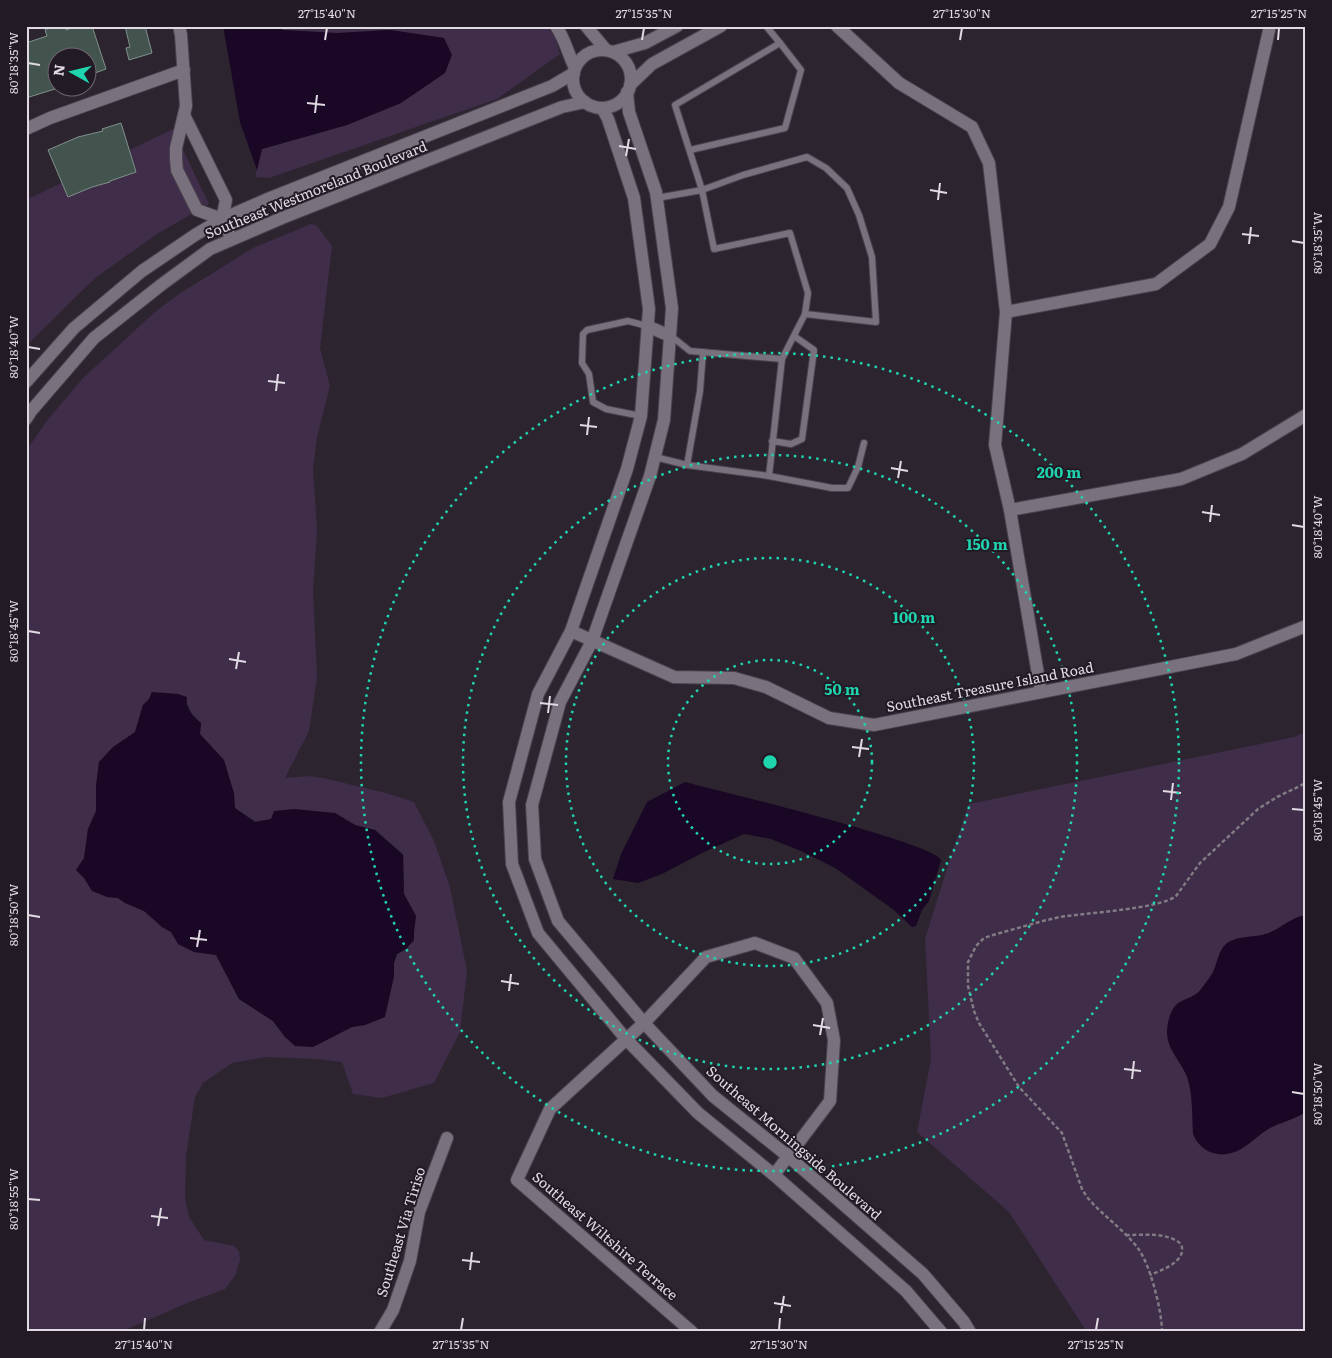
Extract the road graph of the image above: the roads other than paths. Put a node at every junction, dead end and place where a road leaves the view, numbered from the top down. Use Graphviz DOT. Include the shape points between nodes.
graph roads {
  1 [pos="179,26"];
  2 [pos="556,26"];
  3 [pos="586,26"];
  4 [pos="677,26"];
  5 [pos="721,26"];
  6 [pos="766,26"];
  7 [pos="838,26"];
  8 [pos="1270,26"];
  9 [pos="780,43"];
  10 [pos="609,51"];
  11 [pos="184,70"];
  12 [pos="574,70"];
  13 [pos="629,89"];
  14 [pos="585,102"];
  15 [pos="602,108"];
  16 [pos="185,117"];
  17 [pos="26,129"];
  18 [pos="690,150"];
  19 [pos="702,190"];
  20 [pos="657,198"];
  21 [pos="634,203"];
  22 [pos="222,219"];
  23 [pos="232,239"];
  24 [pos="1006,312"];
  25 [pos="805,314"];
  26 [pos="647,326"];
  27 [pos="670,336"];
  28 [pos="794,336"];
  29 [pos="703,352"];
  30 [pos="782,359"];
  31 [pos="26,382"];
  32 [pos="1306,415"];
  33 [pos="641,416"];
  34 [pos="26,419"];
  35 [pos="772,441"];
  36 [pos="864,444"];
  37 [pos="632,450"];
  38 [pos="654,457"];
  39 [pos="687,465"];
  40 [pos="768,476"];
  41 [pos="1010,510"];
  42 [pos="1306,626"];
  43 [pos="571,632"];
  44 [pos="592,641"];
  45 [pos="1041,692"];
  46 [pos="509,802"];
  47 [pos="532,805"];
  48 [pos="644,1024"];
  49 [pos="626,1039"];
  50 [pos="447,1138"];
  51 [pos="789,1157"];
  52 [pos="774,1175"];
  53 [pos="923,1274"];
  54 [pos="906,1291"];
  55 [pos="380,1332"];
  56 [pos="692,1332"];
  57 [pos="941,1332"];
  58 [pos="970,1332"];
  1 -- 11 [label="street"];
  2 -- 12 [label="street"];
  3 -- 10 [label="street"];
  4 -- 10 [label="street" via="645,43"];
  5 -- 13 [label="street" via="652,64"];
  6 -- 9 [label="lane"];
  7 -- 24 [label="street" via="899,83 972,127 989,163"];
  8 -- 24 [label="street" via="1229,207 1210,244 1156,284"];
  9 -- 18 [label="lane" via="675,105"];
  9 -- 18 [label="lane" via="801,70 784,128"];
  10 -- 12 [label="street" via="592,51"];
  10 -- 13 [label="street" via="619,55 628,65"];
  11 -- 16 [label="street"];
  11 -- 17 [label="street"];
  12 -- 14 [label="street" via="576,93"];
  12 -- 22 [label="street, Southeast Westmoreland Boulevard" via="552,86"];
  13 -- 15 [label="street" via="618,103"];
  13 -- 20 [label="street, Southeast Morningside Boulevard" via="630,112"];
  14 -- 15 [label="street"];
  14 -- 23 [label="street, Southeast Westmoreland Boulevard" via="562,107"];
  15 -- 21 [label="street"];
  16 -- 22 [label="street" via="226,200"];
  16 -- 22 [label="street" via="176,148 177,170 197,210"];
  18 -- 19 [label="lane"];
  19 -- 20 [label="lane"];
  19 -- 25 [label="lane" via="714,248 790,233 808,293"];
  19 -- 25 [label="lane" via="807,157 826,168 847,188 860,214 872,256 876,322"];
  20 -- 21 [label="street"];
  20 -- 27 [label="street, Southeast Morningside Boulevard" via="672,308"];
  21 -- 26 [label="street" via="649,309"];
  22 -- 23 [label="street"];
  22 -- 31 [label="street, Southeast Westmoreland Boulevard" via="142,271 74,328"];
  23 -- 34 [label="street, Southeast Westmoreland Boulevard" via="210,249 94,338"];
  24 -- 41 [label="street" via="995,445"];
  25 -- 28 [label="lane"];
  26 -- 27 [label="street"];
  26 -- 33 [label="street"];
  26 -- 33 [label="lane" via="628,321 587,330 583,334 582,363 589,374 594,402 606,409"];
  27 -- 29 [label="lane" via="690,351"];
  27 -- 38 [label="street, Southeast Morningside Boulevard" via="664,420"];
  28 -- 30 [label="lane"];
  28 -- 35 [label="lane" via="814,350 802,439 791,444"];
  29 -- 30 [label="lane"];
  29 -- 39 [label="lane"];
  30 -- 35 [label="lane"];
  32 -- 41 [label="street" via="1242,454 1181,479"];
  33 -- 37 [label="street"];
  35 -- 40 [label="lane"];
  36 -- 40 [label="lane" via="858,468 848,488"];
  37 -- 38 [label="street"];
  37 -- 43 [label="street"];
  38 -- 39 [label="lane"];
  38 -- 44 [label="street, Southeast Morningside Boulevard"];
  39 -- 40 [label="lane"];
  41 -- 45 [label="street"];
  42 -- 45 [label="street, Southeast Treasure Island Road" via="1236,654"];
  43 -- 44 [label="street, Southeast Treasure Island Road"];
  43 -- 46 [label="street" via="538,694"];
  44 -- 45 [label="street, Southeast Treasure Island Road" via="674,677 734,678 766,687 829,718 874,725"];
  44 -- 47 [label="street, Southeast Morningside Boulevard" via="560,702"];
  46 -- 47 [label="street"];
  46 -- 49 [label="street" via="512,864 538,933"];
  47 -- 48 [label="street, Southeast Morningside Boulevard" via="535,859 558,921"];
  48 -- 49 [label="street, Southeast Wiltshire Terrace"];
  48 -- 51 [label="street, Southeast Morningside Boulevard" via="714,1096"];
  48 -- 51 [label="street, Southeast Wiltshire Terrace" via="706,957 755,943 794,958 827,1003 834,1040 830,1101"];
  49 -- 52 [label="street" via="698,1113"];
  49 -- 56 [label="street, Southeast Wiltshire Terrace" via="550,1108 517,1180"];
  50 -- 55 [label="street, Southeast Via Tiriso" via="419,1212 410,1261 393,1310"];
  51 -- 52 [label="street, Southeast Wiltshire Terrace"];
  51 -- 53 [label="street, Southeast Morningside Boulevard"];
  52 -- 54 [label="street"];
  53 -- 54 [label="street"];
  53 -- 58 [label="street, Southeast Morningside Boulevard"];
  54 -- 57 [label="street"];
}
